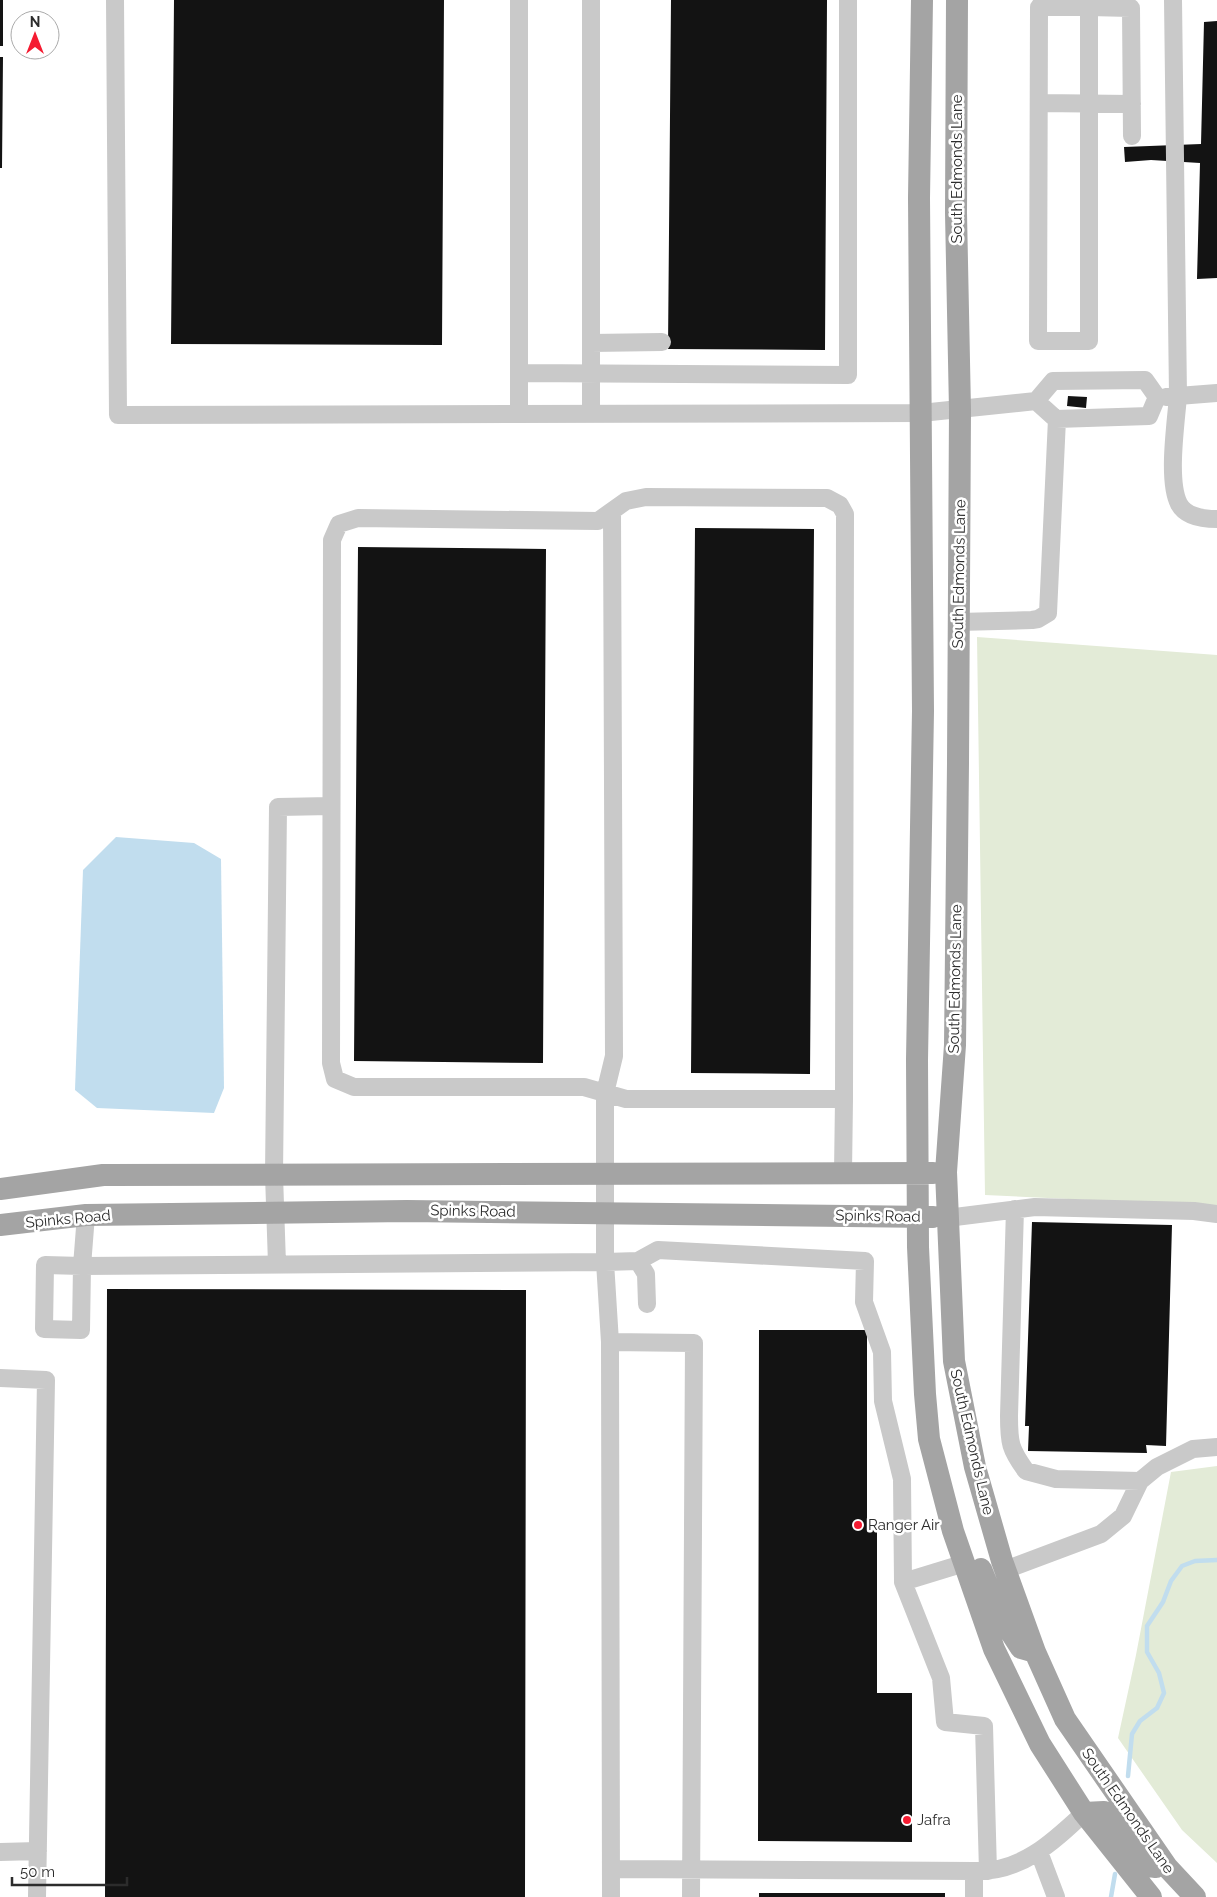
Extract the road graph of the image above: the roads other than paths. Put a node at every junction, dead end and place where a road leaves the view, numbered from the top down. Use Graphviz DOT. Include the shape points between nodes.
graph roads {
  1 [pos="115,0"];
  2 [pos="519,0"];
  3 [pos="591,0"];
  4 [pos="848,0"];
  5 [pos="922,0"];
  6 [pos="957,0"];
  7 [pos="1173,0"];
  8 [pos="1089,3"];
  9 [pos="1039,104"];
  10 [pos="1089,104"];
  11 [pos="1132,104"];
  12 [pos="1132,136"];
  13 [pos="662,342"];
  14 [pos="590,343"];
  15 [pos="520,373"];
  16 [pos="590,373"];
  17 [pos="1217,393"];
  18 [pos="1178,396"];
  19 [pos="1158,397"];
  20 [pos="1036,401"];
  21 [pos="960,410"];
  22 [pos="519,413"];
  23 [pos="591,413"];
  24 [pos="921,413"];
  25 [pos="1057,419"];
  26 [pos="612,511"];
  27 [pos="1217,519"];
  28 [pos="922,588"];
  29 [pos="959,597"];
  30 [pos="958,622"];
  31 [pos="331,806"];
  32 [pos="605,1093"];
  33 [pos="844,1100"];
  34 [pos="946,1172"];
  35 [pos="844,1173"];
  36 [pos="918,1173"];
  37 [pos="605,1174"];
  38 [pos="274,1175"];
  39 [pos="0,1189"];
  40 [pos="1015,1209"];
  41 [pos="274,1212"];
  42 [pos="606,1213"];
  43 [pos="1217,1214"];
  44 [pos="86,1215"];
  45 [pos="918,1216"];
  46 [pos="947,1218"];
  47 [pos="0,1225"];
  48 [pos="638,1261"];
  49 [pos="605,1262"];
  50 [pos="277,1264"];
  51 [pos="647,1304"];
  52 [pos="610,1342"];
  53 [pos="0,1378"];
  54 [pos="1217,1446"];
  55 [pos="1140,1481"];
  56 [pos="965,1563"];
  57 [pos="1005,1570"];
  58 [pos="903,1582"];
  59 [pos="1035,1652"];
  60 [pos="1084,1813"];
  61 [pos="38,1851"];
  62 [pos="0,1852"];
  63 [pos="1040,1852"];
  64 [pos="691,1868"];
  65 [pos="1166,1868"];
  66 [pos="611,1869"];
  67 [pos="981,1871"];
  68 [pos="37,1897"];
  69 [pos="612,1897"];
  70 [pos="691,1897"];
  71 [pos="974,1897"];
  72 [pos="1056,1897"];
  73 [pos="1151,1897"];
  74 [pos="1195,1897"];
  1 -- 22 [label="lane" via="118,415"];
  2 -- 15 [label="lane"];
  3 -- 14 [label="lane"];
  4 -- 16 [label="lane" via="848,375"];
  5 -- 24 [label="main road, South Edmonds Lane" via="919,198"];
  6 -- 21 [label="main road, South Edmonds Lane" via="956,213"];
  7 -- 18 [label="lane"];
  8 -- 9 [label="lane" via="1039,7"];
  8 -- 10 [label="lane"];
  8 -- 11 [label="lane" via="1131,8"];
  9 -- 10 [label="lane"];
  9 -- 10 [label="lane" via="1038,341 1089,341"];
  10 -- 11 [label="lane"];
  11 -- 12 [label="lane"];
  13 -- 14 [label="lane"];
  14 -- 16 [label="lane"];
  15 -- 16 [label="lane"];
  15 -- 22 [label="lane"];
  16 -- 23 [label="lane"];
  17 -- 18 [label="lane"];
  18 -- 19 [label="lane"];
  18 -- 27 [label="lane" via="1173,484 1179,506 1202,519"];
  19 -- 20 [label="lane" via="1145,380 1053,381"];
  19 -- 25 [label="lane" via="1149,416"];
  20 -- 21 [label="lane"];
  20 -- 25 [label="lane"];
  21 -- 24 [label="lane"];
  21 -- 29 [label="main road, South Edmonds Lane"];
  22 -- 23 [label="lane"];
  23 -- 24 [label="lane"];
  24 -- 28 [label="main road, South Edmonds Lane"];
  25 -- 30 [label="lane" via="1048,613 1032,620"];
  26 -- 31 [label="lane" via="598,521 358,518 339,524 332,540"];
  26 -- 32 [label="lane" via="614,1056"];
  26 -- 33 [label="lane" via="626,501 646,497 827,498 840,505 845,514"];
  28 -- 29 [label="main road"];
  28 -- 36 [label="main road, South Edmonds Lane"];
  29 -- 30 [label="main road, South Edmonds Lane"];
  30 -- 34 [label="main road, South Edmonds Lane" via="955,1045"];
  31 -- 32 [label="lane" via="331,1063 335,1079 354,1087 584,1087"];
  31 -- 38 [label="lane" via="278,807"];
  32 -- 33 [label="lane" via="626,1099"];
  32 -- 37 [label="lane"];
  33 -- 35 [label="lane"];
  34 -- 36 [label="main road"];
  34 -- 46 [label="main road, South Edmonds Lane"];
  35 -- 36 [label="main road"];
  35 -- 37 [label="main road"];
  36 -- 45 [label="main road, South Edmonds Lane"];
  37 -- 38 [label="main road"];
  37 -- 42 [label="lane"];
  38 -- 39 [label="main road" via="103,1175"];
  38 -- 41 [label="lane"];
  40 -- 43 [label="lane"];
  40 -- 46 [label="lane"];
  40 -- 55 [label="lane" via="1008,1416 1009,1442 1014,1454 1026,1471 1056,1478"];
  41 -- 42 [label="main road, Spinks Road"];
  41 -- 44 [label="main road, Spinks Road"];
  41 -- 50 [label="lane"];
  42 -- 45 [label="main road, Spinks Road"];
  42 -- 49 [label="lane"];
  44 -- 47 [label="main road, Spinks Road"];
  44 -- 50 [label="lane" via="82,1266"];
  45 -- 46 [label="main road, Spinks Road"];
  45 -- 56 [label="main road, South Edmonds Lane" via="924,1394 929,1439 953,1531"];
  46 -- 57 [label="main road, South Edmonds Lane" via="954,1361 975,1466"];
  48 -- 49 [label="lane"];
  48 -- 51 [label="lane" via="646,1274"];
  48 -- 58 [label="lane" via="658,1250 864,1261 864,1302 882,1352 884,1401 902,1479"];
  49 -- 50 [label="lane"];
  49 -- 52 [label="lane"];
  52 -- 64 [label="lane" via="694,1343"];
  52 -- 66 [label="lane"];
  53 -- 61 [label="lane" via="46,1380"];
  54 -- 55 [label="lane" via="1193,1449 1158,1467"];
  55 -- 57 [label="lane" via="1123,1516 1101,1534"];
  56 -- 58 [label="lane"];
  56 -- 59 [label="main road" via="982,1569 1010,1634 1021,1648"];
  56 -- 60 [label="main road, South Edmonds Lane" via="994,1649 1040,1744"];
  57 -- 59 [label="main road, South Edmonds Lane"];
  58 -- 67 [label="lane" via="941,1678 945,1722 984,1726"];
  59 -- 65 [label="main road, South Edmonds Lane" via="1065,1718"];
  60 -- 63 [label="lane"];
  60 -- 65 [label="main road" via="1104,1812 1149,1866"];
  60 -- 73 [label="main road, South Edmonds Lane"];
  61 -- 62 [label="lane"];
  61 -- 68 [label="lane"];
  63 -- 67 [label="lane" via="999,1870"];
  63 -- 72 [label="lane"];
  64 -- 66 [label="lane"];
  64 -- 67 [label="lane"];
  64 -- 70 [label="lane"];
  65 -- 74 [label="main road, South Edmonds Lane"];
  66 -- 69 [label="lane"];
  67 -- 71 [label="lane"];
}
